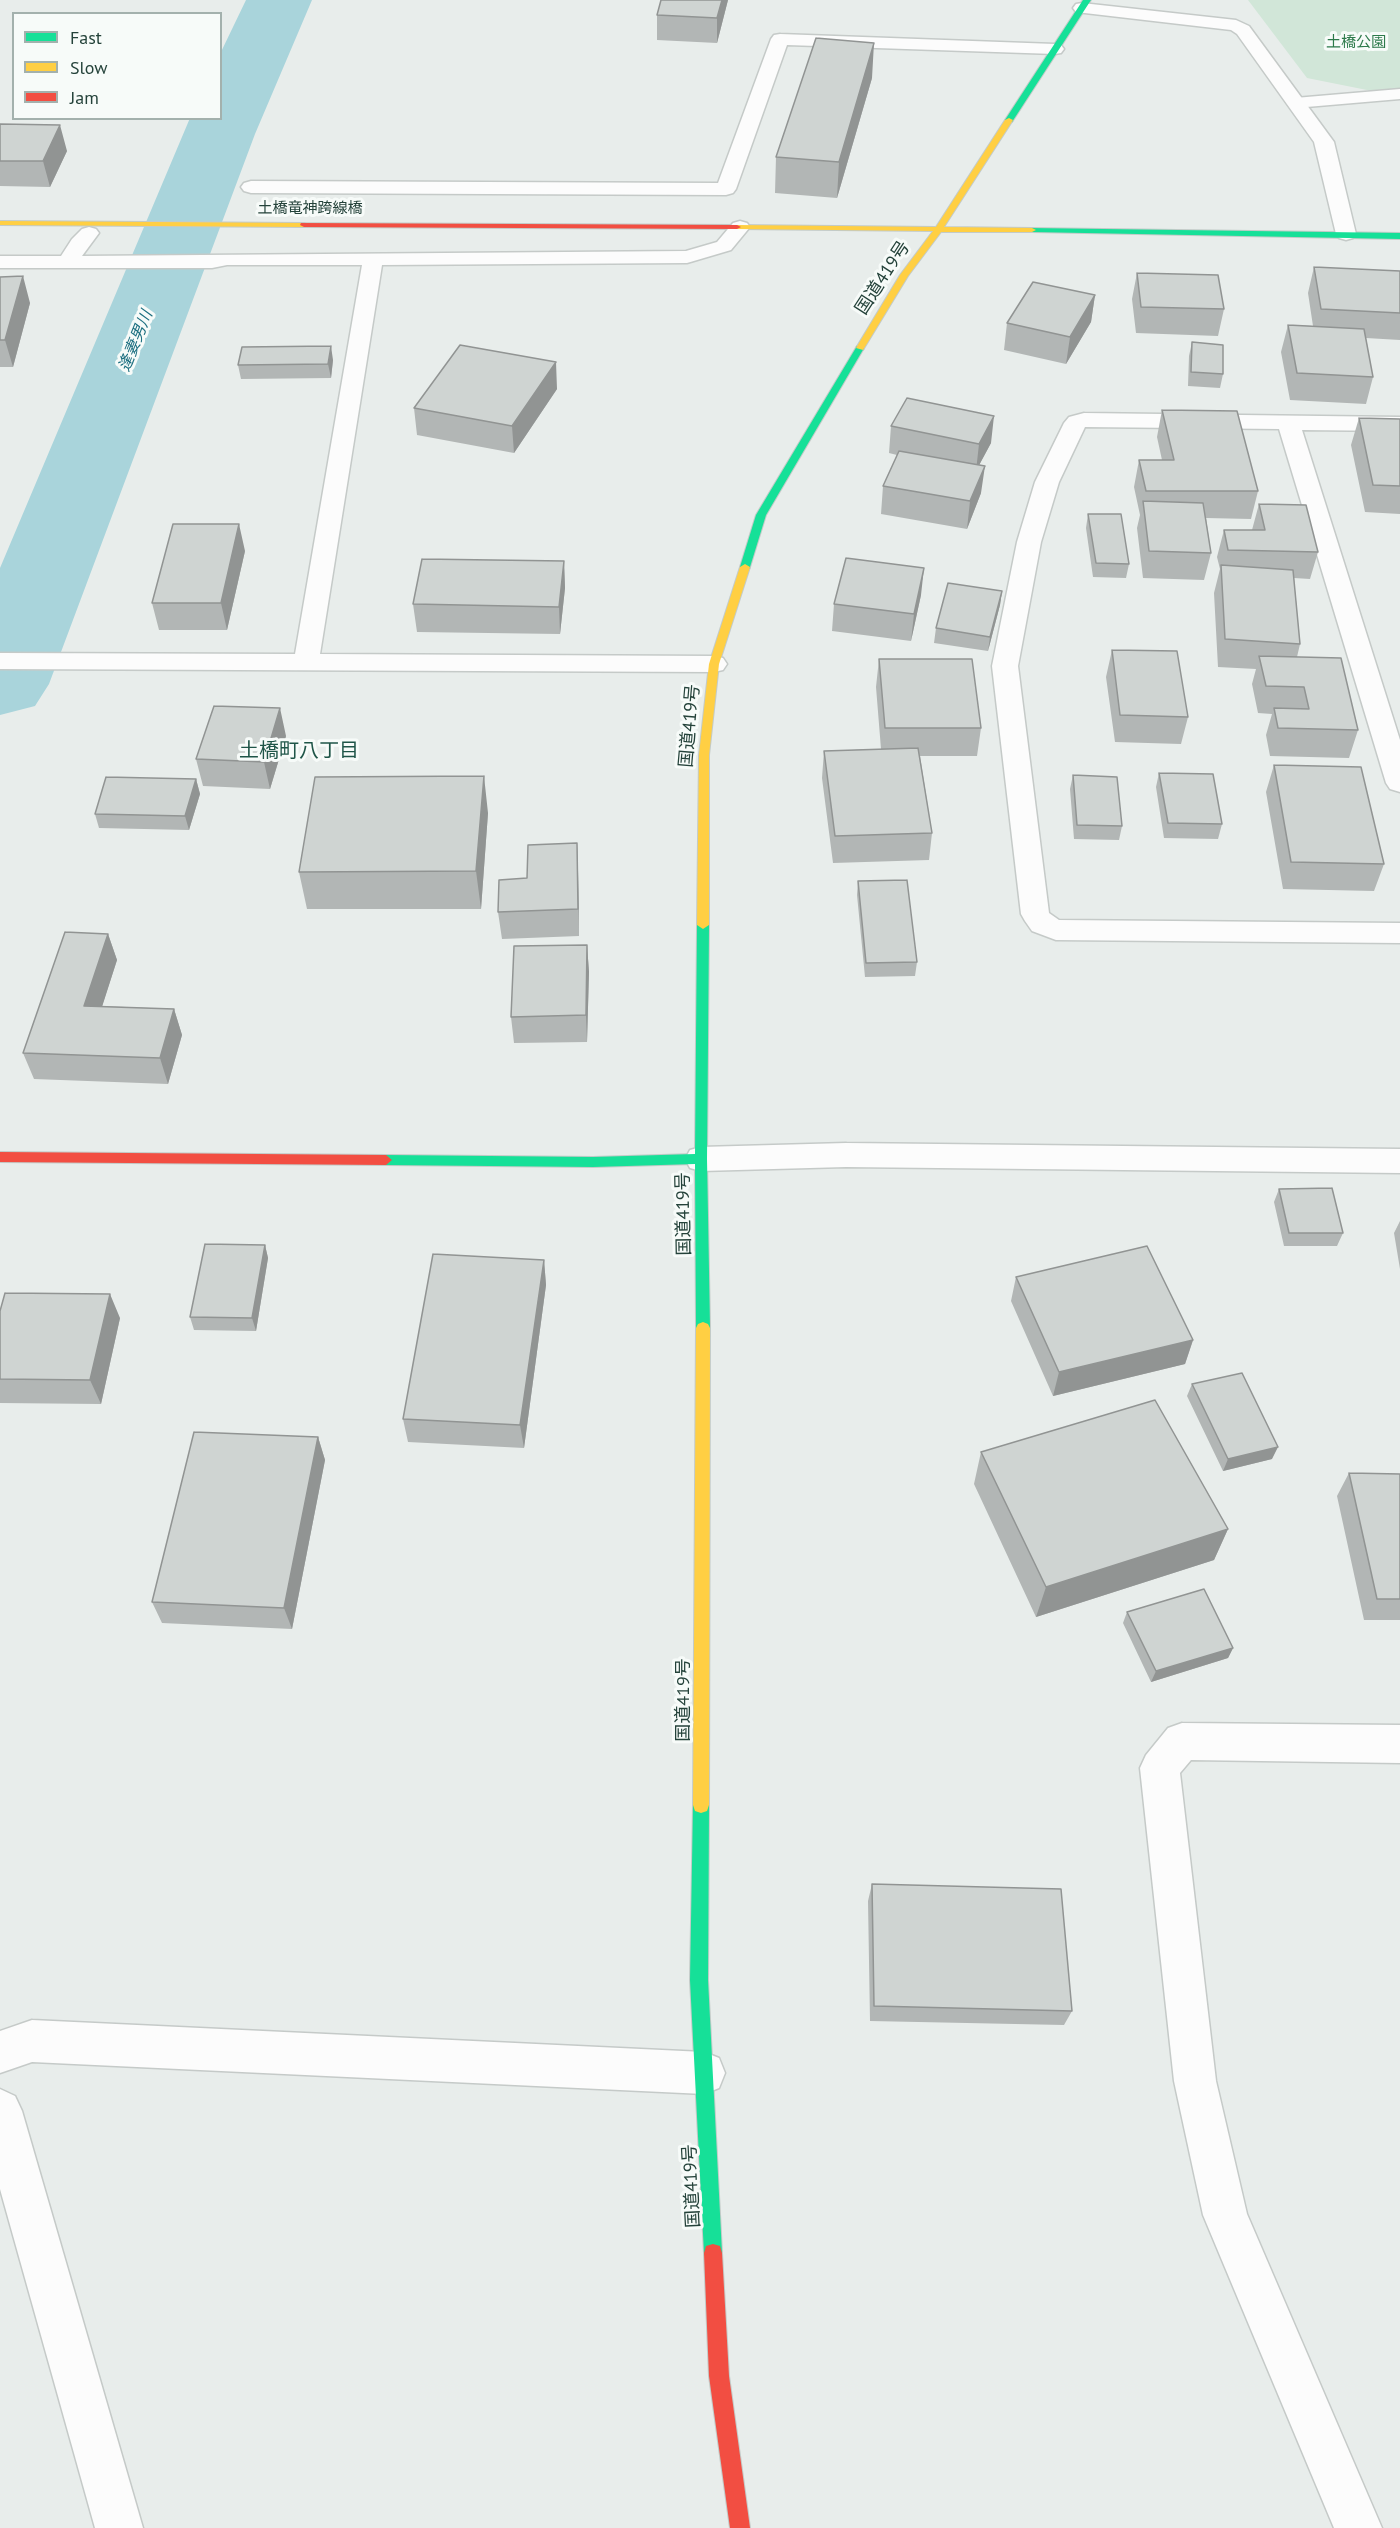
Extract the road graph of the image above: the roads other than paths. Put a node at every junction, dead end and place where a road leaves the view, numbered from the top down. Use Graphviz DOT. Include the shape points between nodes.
graph roads {
  1 [pos="1085,4"];
  2 [pos="1055,49"];
  3 [pos="1400,94"];
  4 [pos="1295,103"];
  5 [pos="251,187"];
  6 [pos="0,223"];
  7 [pos="740,227"];
  8 [pos="938,230"];
  9 [pos="89,233"];
  10 [pos="1347,234"];
  11 [pos="1400,236"];
  12 [pos="373,258"];
  13 [pos="0,262"];
  14 [pos="68,262"];
  15 [pos="1288,421"];
  16 [pos="1400,424"];
  17 [pos="0,661"];
  18 [pos="306,662"];
  19 [pos="714,664"];
  20 [pos="1400,783"];
  21 [pos="1400,933"];
  22 [pos="0,1157"];
  23 [pos="701,1160"];
  24 [pos="1400,1161"];
  25 [pos="1400,1744"];
  26 [pos="0,2052"];
  27 [pos="704,2073"];
  28 [pos="0,2111"];
  29 [pos="119,2528"];
  30 [pos="740,2528"];
  31 [pos="1358,2528"];
  1 -- 2 [label="main road, 国道419号"];
  1 -- 4 [label="street" via="1236,25"];
  2 -- 5 [label="street" via="780,39 726,189"];
  2 -- 8 [label="main road, 国道419号"];
  3 -- 4 [label="lane"];
  4 -- 10 [label="street" via="1324,142"];
  6 -- 7 [label="main road, 土橋竜神跨線橋"];
  7 -- 8 [label="main road, 土橋竜神跨線橋"];
  7 -- 12 [label="street" via="724,246 687,257"];
  8 -- 10 [label="main road, 土橋竜神跨線橋"];
  8 -- 19 [label="main road, 国道419号" via="904,274 761,515"];
  9 -- 14 [label="street"];
  10 -- 11 [label="main road, 土橋竜神跨線橋"];
  12 -- 14 [label="street"];
  12 -- 18 [label="street"];
  13 -- 14 [label="street"];
  15 -- 16 [label="street"];
  15 -- 20 [label="street"];
  15 -- 21 [label="street" via="1084,420 1072,428 1047,482 1029,542 1005,666 1035,914 1042,924 1056,930"];
  17 -- 18 [label="street"];
  18 -- 19 [label="street"];
  19 -- 23 [label="main road, 国道419号" via="704,755"];
  22 -- 23 [label="main road"];
  23 -- 24 [label="street" via="846,1155"];
  23 -- 27 [label="main road, 国道419号" via="699,1980"];
  25 -- 31 [label="street" via="1182,1741 1160,1768 1195,2080 1225,2215"];
  26 -- 27 [label="street" via="32,2041"];
  27 -- 30 [label="main road, 国道419号" via="719,2376"];
  28 -- 29 [label="street"];
}
